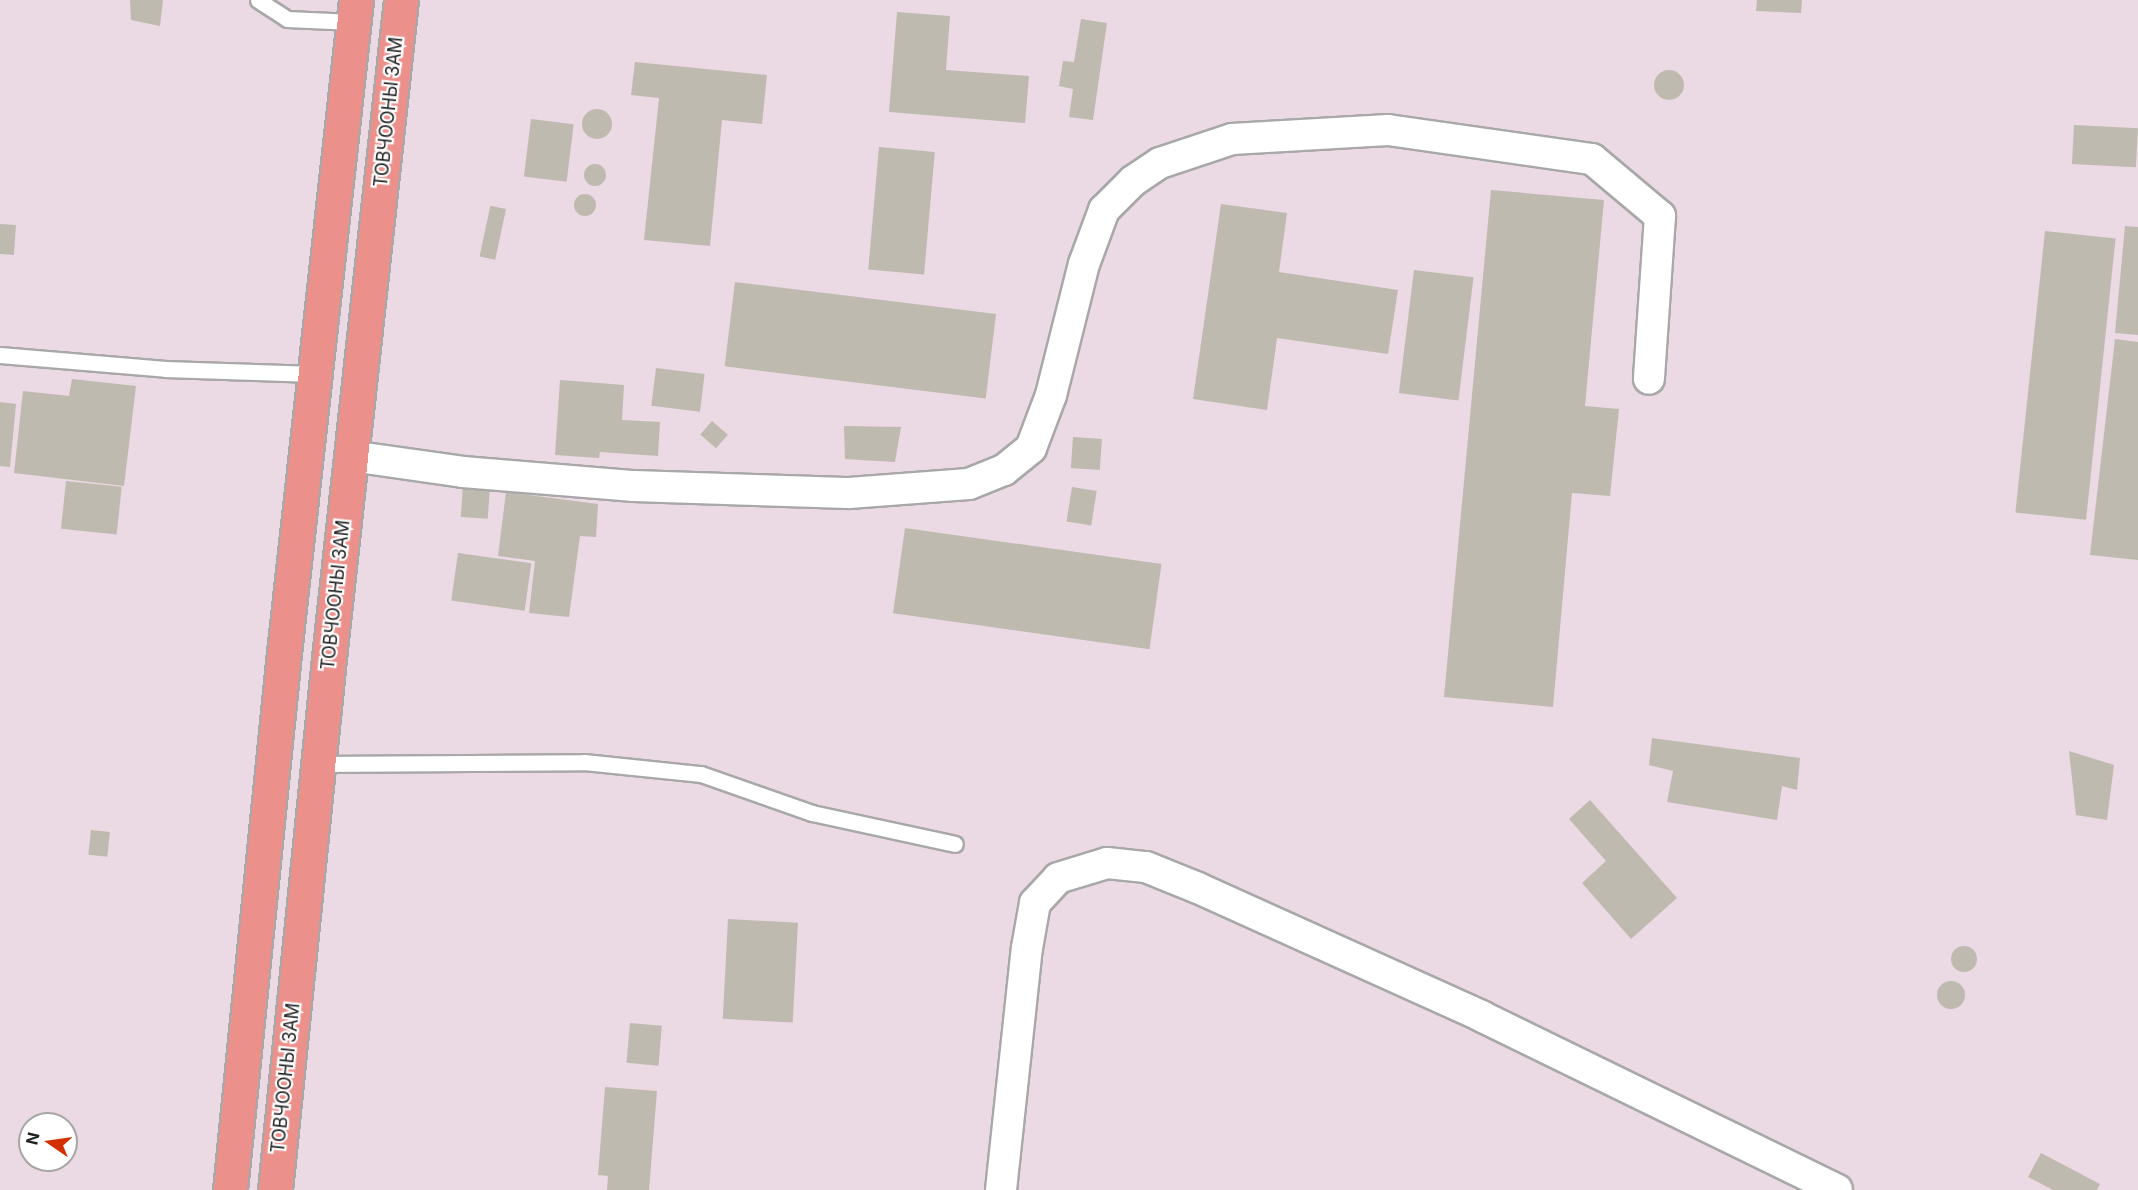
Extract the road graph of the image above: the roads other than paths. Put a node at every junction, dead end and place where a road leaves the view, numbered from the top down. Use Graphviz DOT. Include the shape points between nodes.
graph roads {
  1 [pos="258,0"];
  2 [pos="401,0"];
  3 [pos="355,11"];
  4 [pos="0,356"];
  5 [pos="315,374"];
  6 [pos="1649,379"];
  7 [pos="351,456"];
  8 [pos="318,764"];
  9 [pos="955,844"];
  10 [pos="230,1190"];
  11 [pos="275,1190"];
  12 [pos="1001,1190"];
  13 [pos="1837,1190"];
  1 -- 3 [label="lane" via="287,19"];
  2 -- 7 [label="highway, ТОВЧООНЫ ЗАМ"];
  3 -- 5 [label="highway"];
  4 -- 5 [label="lane" via="165,369"];
  5 -- 10 [label="highway"];
  6 -- 7 [label="street" via="1660,216 1592,159 1388,130 1232,139 1160,163 1133,181 1104,210 1084,264 1051,395 1031,448 1004,470 969,484 849,493 634,486 463,472"];
  7 -- 8 [label="highway, ТОВЧООНЫ ЗАМ"];
  8 -- 9 [label="lane" via="584,762 701,774 812,813"];
  8 -- 11 [label="highway, ТОВЧООНЫ ЗАМ"];
  12 -- 13 [label="street" via="1035,903 1058,878 1107,863 1146,867 1198,888 1481,1016"];
}
